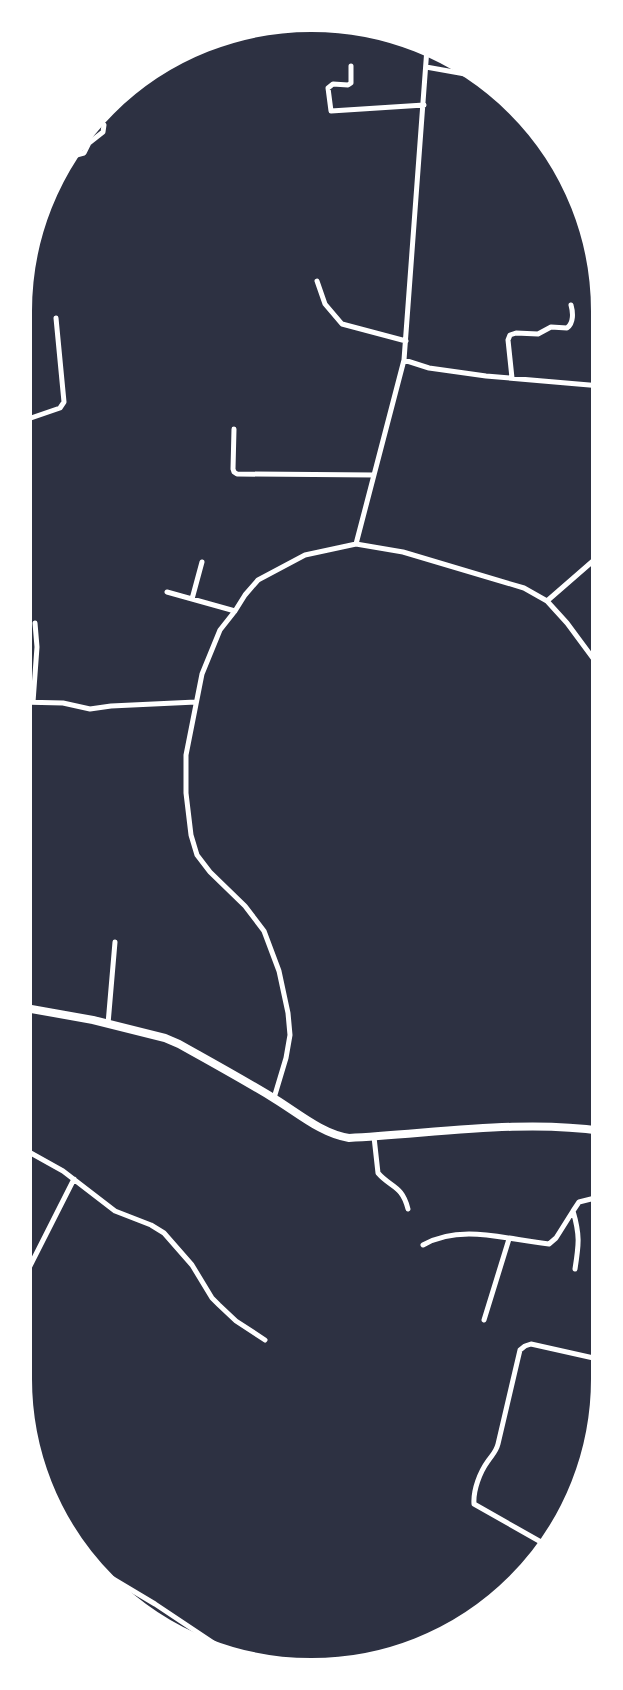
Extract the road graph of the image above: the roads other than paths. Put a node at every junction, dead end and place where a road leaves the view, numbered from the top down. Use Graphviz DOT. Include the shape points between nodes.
graph roads {
  1 [pos="427,53"];
  2 [pos="351,66"];
  3 [pos="426,67"];
  4 [pos="466,74"];
  5 [pos="424,109"];
  6 [pos="104,125"];
  7 [pos="75,156"];
  8 [pos="317,281"];
  9 [pos="571,305"];
  10 [pos="56,318"];
  11 [pos="406,341"];
  12 [pos="404,360"];
  13 [pos="512,378"];
  14 [pos="594,385"];
  15 [pos="29,419"];
  16 [pos="234,429"];
  17 [pos="374,475"];
  18 [pos="356,544"];
  19 [pos="594,560"];
  20 [pos="202,562"];
  21 [pos="167,592"];
  22 [pos="192,598"];
  23 [pos="547,600"];
  24 [pos="235,612"];
  25 [pos="35,623"];
  26 [pos="594,660"];
  27 [pos="29,702"];
  28 [pos="33,702"];
  29 [pos="196,702"];
  30 [pos="115,942"];
  31 [pos="29,1009"];
  32 [pos="108,1024"];
  33 [pos="274,1098"];
  34 [pos="594,1130"];
  35 [pos="374,1137"];
  36 [pos="29,1152"];
  37 [pos="74,1179"];
  38 [pos="594,1198"];
  39 [pos="408,1209"];
  40 [pos="573,1211"];
  41 [pos="509,1238"];
  42 [pos="423,1245"];
  43 [pos="29,1268"];
  44 [pos="575,1269"];
  45 [pos="484,1320"];
  46 [pos="265,1340"];
  47 [pos="594,1357"];
  48 [pos="542,1542"];
  49 [pos="113,1579"];
  50 [pos="217,1645"];
  1 -- 3 [label="street"];
  2 -- 5 [label="street" via="348,85 333,84 328,88 331,111"];
  3 -- 4 [label="street"];
  3 -- 5 [label="street"];
  5 -- 11 [label="street"];
  6 -- 7 [label="street" via="103,132 90,143 84,154"];
  8 -- 11 [label="street" via="325,304 342,324"];
  9 -- 13 [label="street" via="568,328 551,327 538,334 516,333 510,336"];
  10 -- 15 [label="street" via="63,406"];
  11 -- 12 [label="street"];
  12 -- 13 [label="street" via="429,368"];
  12 -- 17 [label="street"];
  13 -- 14 [label="street"];
  16 -- 17 [label="street" via="233,469 237,474"];
  17 -- 18 [label="street"];
  18 -- 23 [label="street" via="403,552 459,568 524,588"];
  18 -- 24 [label="street" via="305,555 275,570 258,580"];
  19 -- 23 [label="street"];
  20 -- 22 [label="street"];
  21 -- 22 [label="street"];
  22 -- 24 [label="street"];
  23 -- 26 [label="street"];
  24 -- 29 [label="street" via="220,630 211,650"];
  25 -- 28 [label="street" via="38,647"];
  27 -- 28 [label="street"];
  28 -- 29 [label="street" via="63,703 90,709"];
  29 -- 33 [label="street" via="186,755 191,835 197,856 264,930 279,971 290,1035"];
  30 -- 32 [label="street"];
  31 -- 32 [label="street"];
  32 -- 33 [label="street" via="179,1044"];
  33 -- 35 [label="street" via="338,1137"];
  34 -- 35 [label="street" via="571,1126 484,1128"];
  35 -- 39 [label="street" via="378,1173 400,1190"];
  36 -- 37 [label="street"];
  37 -- 43 [label="street"];
  37 -- 46 [label="street" via="115,1211 164,1232 192,1265 218,1305 236,1322"];
  38 -- 40 [label="street" via="579,1202"];
  40 -- 41 [label="street" via="549,1244"];
  40 -- 44 [label="street" via="579,1242"];
  41 -- 42 [label="street" via="467,1234 434,1239"];
  41 -- 45 [label="street"];
  47 -- 48 [label="street" via="531,1344 520,1350 498,1444 474,1493 474,1504"];
  49 -- 50 [label="street"];
}
